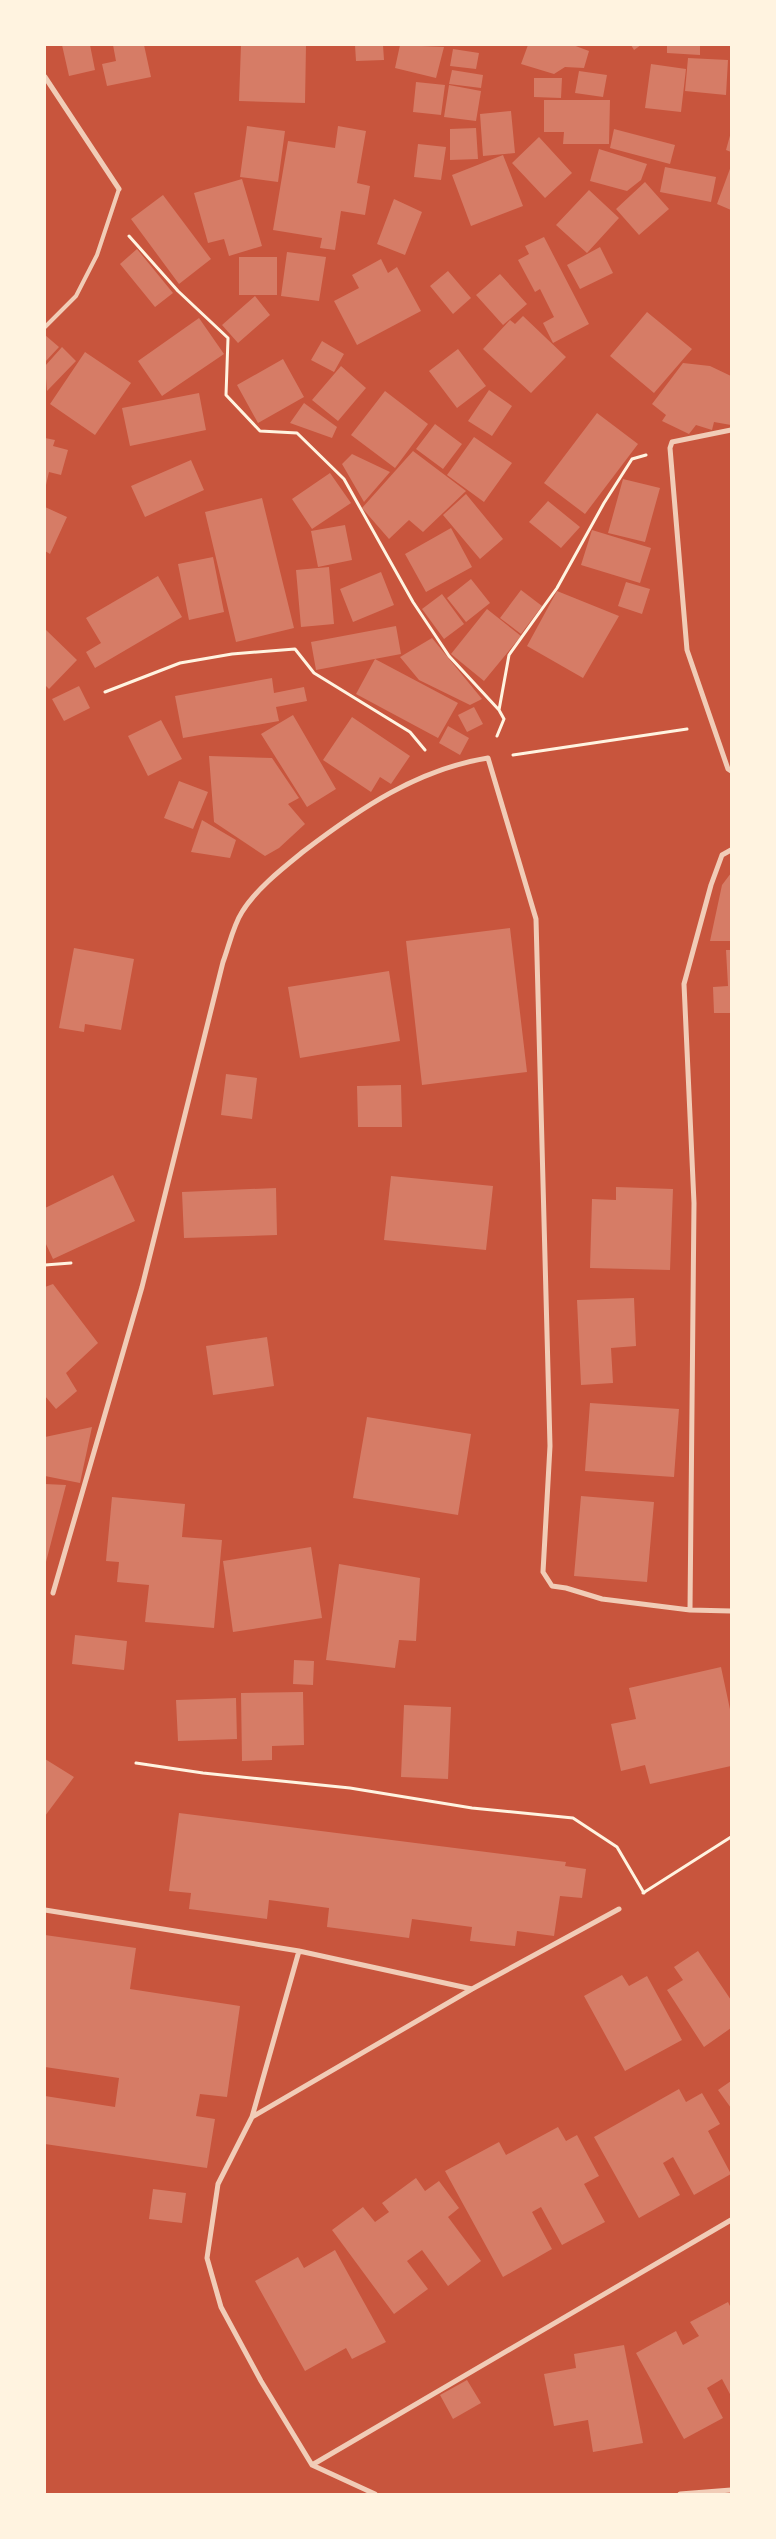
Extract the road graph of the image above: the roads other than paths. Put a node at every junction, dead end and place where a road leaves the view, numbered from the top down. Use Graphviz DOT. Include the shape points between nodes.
graph roads {
  1 [pos="45,76"];
  2 [pos="119,189"];
  3 [pos="45,326"];
  4 [pos="731,430"];
  5 [pos="731,770"];
  6 [pos="731,850"];
  7 [pos="53,1593"];
  8 [pos="690,1610"];
  9 [pos="731,1611"];
  10 [pos="619,1909"];
  11 [pos="45,1910"];
  12 [pos="299,1952"];
  13 [pos="472,1990"];
  14 [pos="252,2117"];
  15 [pos="731,2220"];
  16 [pos="312,2465"];
  17 [pos="731,2490"];
  18 [pos="375,2494"];
  19 [pos="680,2494"];
  1 -- 2 [label="street"];
  2 -- 3 [label="lane" via="97,255 76,296"];
  4 -- 5 [label="street" via="672,442 670,448 687,650"];
  6 -- 8 [label="street" via="722,856 711,885 684,984 694,1203"];
  7 -- 8 [label="street" via="142,1287 223,962 242,912 276,873 352,814 417,779 462,762 488,758 536,919 550,1446 543,1572 552,1586 602,1599"];
  8 -- 9 [label="street"];
  10 -- 13 [label="street"];
  11 -- 12 [label="street"];
  12 -- 13 [label="street"];
  12 -- 14 [label="street"];
  13 -- 14 [label="street"];
  14 -- 16 [label="street" via="218,2184 207,2258 221,2307"];
  15 -- 16 [label="street"];
  16 -- 18 [label="street"];
  17 -- 19 [label="street"];
}
